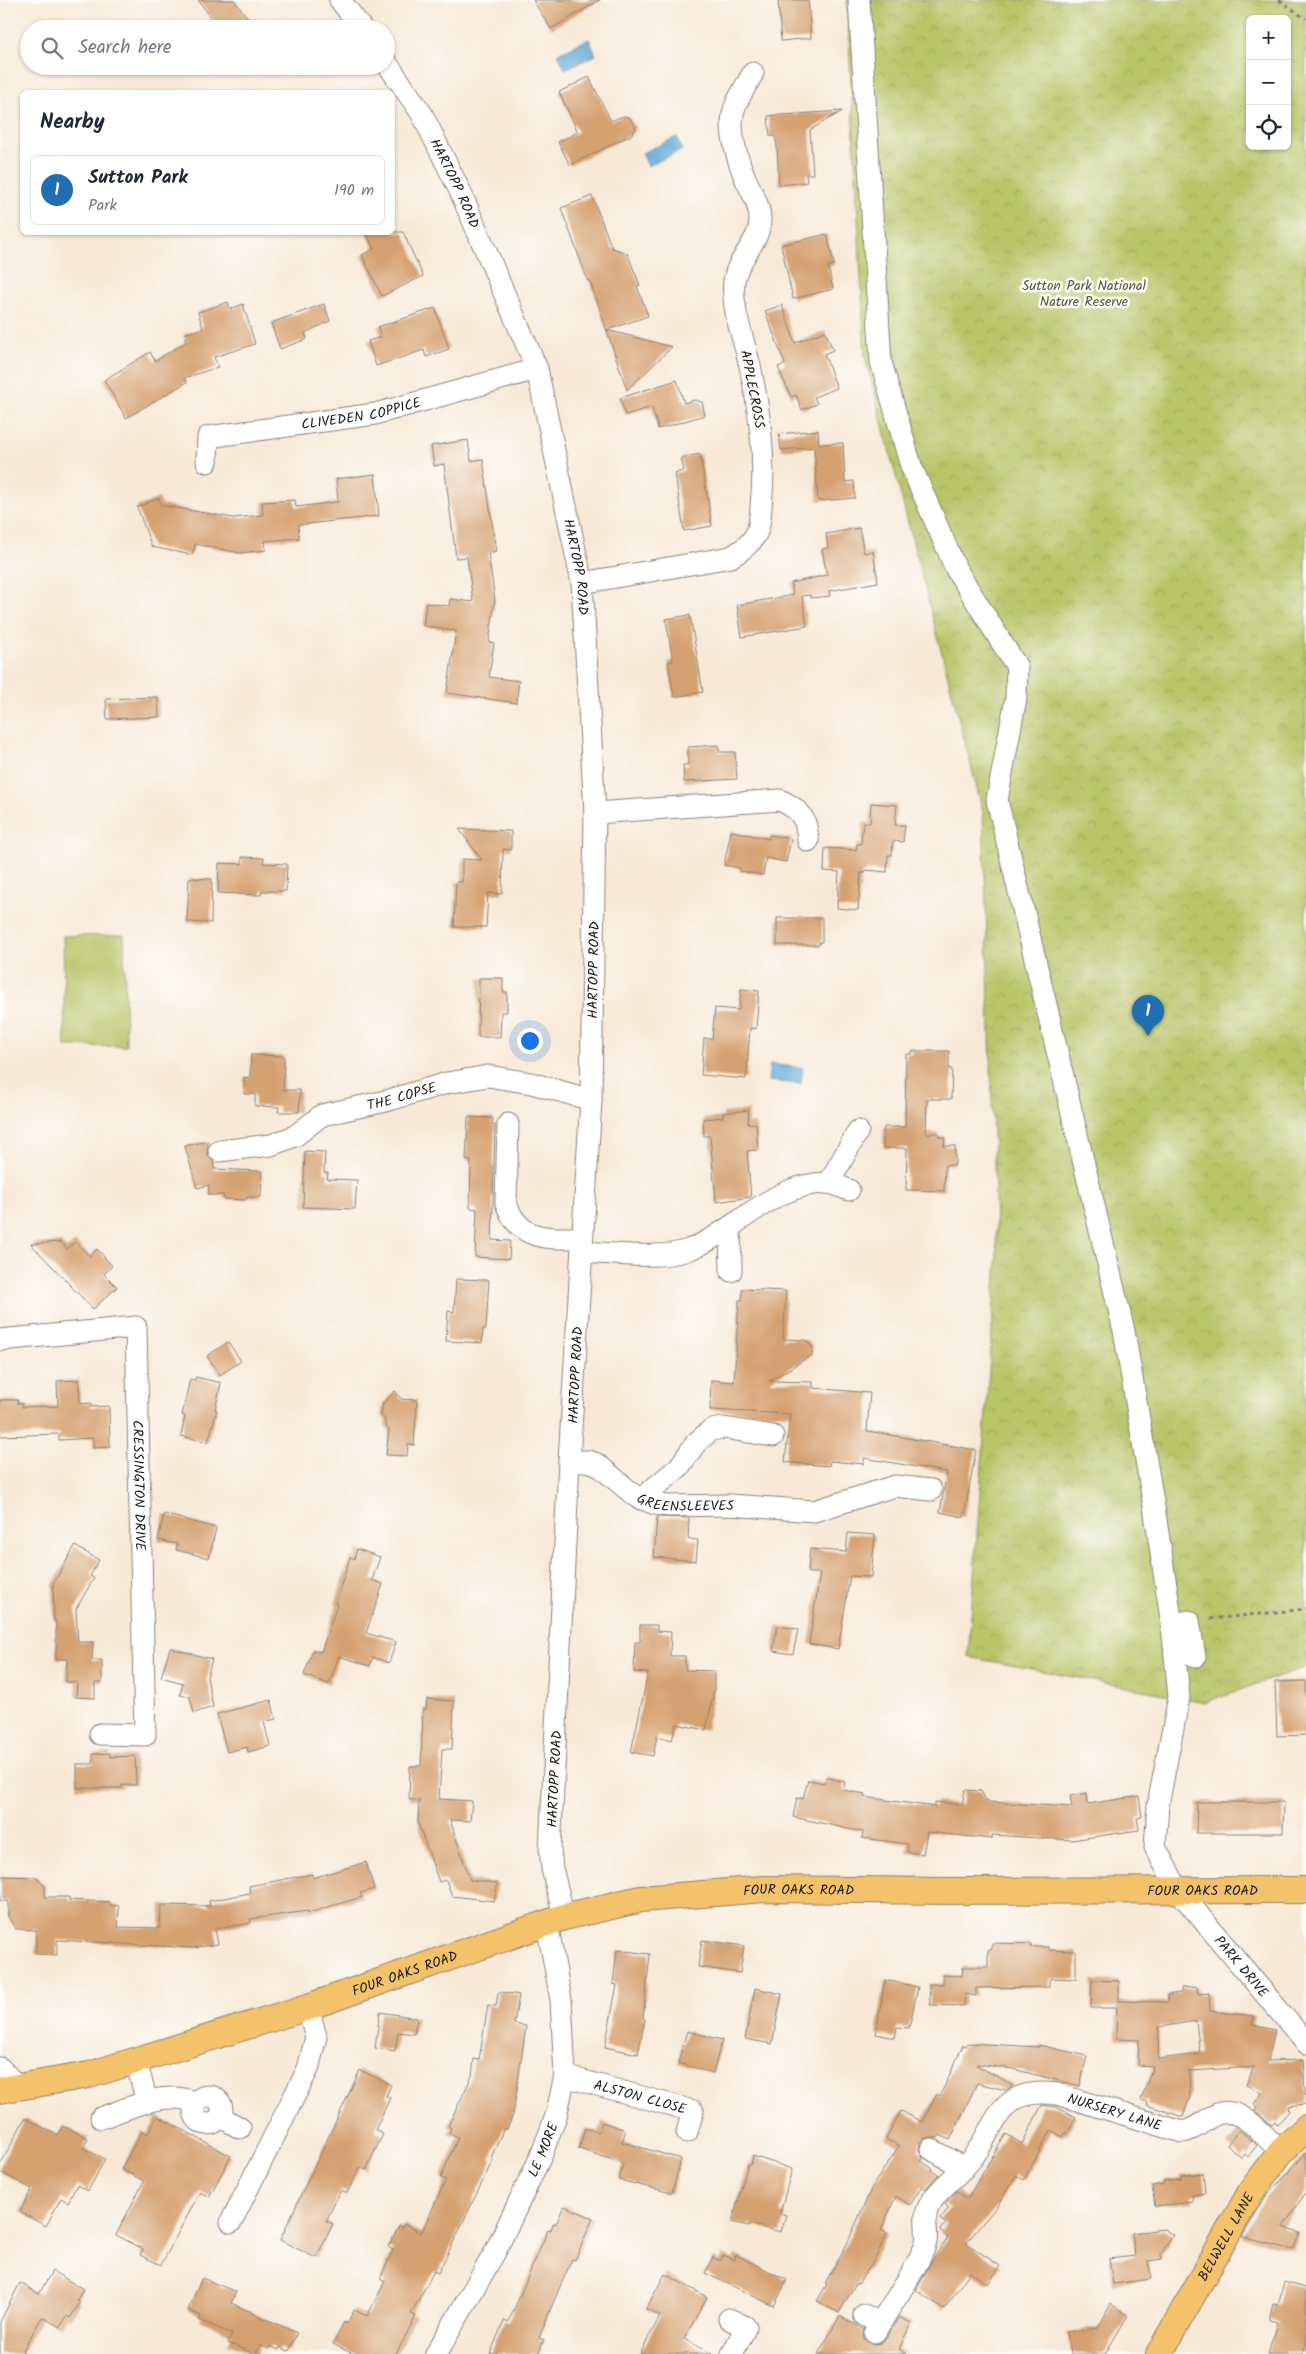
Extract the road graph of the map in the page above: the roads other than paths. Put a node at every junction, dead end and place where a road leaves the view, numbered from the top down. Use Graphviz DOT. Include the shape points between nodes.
graph roads {
  1 [pos="340,0"];
  2 [pos="859,0"];
  3 [pos="355,20"];
  4 [pos="753,74"];
  5 [pos="395,75"];
  6 [pos="537,370"];
  7 [pos="207,462"];
  8 [pos="582,583"];
  9 [pos="595,813"];
  10 [pos="808,841"];
  11 [pos="591,1100"];
  12 [pos="508,1124"];
  13 [pos="858,1131"];
  14 [pos="219,1151"];
  15 [pos="829,1183"];
  16 [pos="849,1190"];
  17 [pos="730,1227"];
  18 [pos="582,1245"];
  19 [pos="731,1271"];
  20 [pos="0,1340"];
  21 [pos="774,1436"];
  22 [pos="570,1461"];
  23 [pos="931,1490"];
  24 [pos="641,1499"];
  25 [pos="1181,1623"];
  26 [pos="1194,1657"];
  27 [pos="100,1734"];
  28 [pos="1178,1890"];
  29 [pos="1306,1890"];
  30 [pos="556,1920"];
  31 [pos="308,2007"];
  32 [pos="1306,2043"];
  33 [pos="136,2061"];
  34 [pos="565,2076"];
  35 [pos="4,2087"];
  36 [pos="147,2102"];
  37 [pos="101,2118"];
  38 [pos="240,2128"];
  39 [pos="1306,2128"];
  40 [pos="687,2132"];
  41 [pos="931,2149"];
  42 [pos="1281,2152"];
  43 [pos="964,2168"];
  44 [pos="231,2222"];
  45 [pos="729,2319"];
  46 [pos="873,2323"];
  47 [pos="436,2354"];
  48 [pos="732,2354"];
  49 [pos="1159,2354"];
  1 -- 3 [label="street"];
  2 -- 25 [label="street" via="881,362 911,466 956,569 1017,667 1016,698 997,800 1124,1331"];
  4 -- 8 [label="street, APPLECROSS" via="733,113 733,134 740,165 760,209 760,222 758,233 741,260 734,280 735,304 760,420 764,464 760,527 747,547 731,557"];
  5 -- 6 [label="street, HARTOPP ROAD" via="422,114 460,191"];
  6 -- 7 [label="street, CLIVEDEN COPPICE" via="375,414 208,437"];
  6 -- 8 [label="street, HARTOPP ROAD"];
  8 -- 9 [label="street, HARTOPP ROAD"];
  9 -- 10 [label="street" via="780,800 795,807 807,824"];
  9 -- 11 [label="street, HARTOPP ROAD"];
  11 -- 14 [label="street, THE COPSE" via="531,1083 488,1076 447,1083 322,1115 295,1136 271,1145"];
  11 -- 18 [label="street, HARTOPP ROAD"];
  12 -- 18 [label="street" via="506,1204 510,1216 524,1232"];
  13 -- 15 [label="street"];
  15 -- 16 [label="street"];
  15 -- 17 [label="street" via="790,1191 770,1200"];
  17 -- 18 [label="street" via="688,1250 673,1253"];
  17 -- 19 [label="street"];
  18 -- 22 [label="street, HARTOPP ROAD"];
  20 -- 27 [label="street, CRESSINGTON DRIVE" via="136,1327 145,1735"];
  21 -- 24 [label="street" via="724,1428 711,1430 696,1443 679,1467"];
  22 -- 24 [label="street, GREENSLEEVES" via="596,1464"];
  22 -- 30 [label="street, HARTOPP ROAD" via="550,1850"];
  23 -- 24 [label="street, GREENSLEEVES" via="895,1486 814,1511 730,1505 667,1506"];
  25 -- 26 [label="street"];
  25 -- 28 [label="street, PARK DRIVE" via="1179,1697 1158,1805 1155,1847"];
  28 -- 29 [label="main road, FOUR OAKS ROAD"];
  28 -- 30 [label="main road, FOUR OAKS ROAD" via="764,1889 640,1899"];
  28 -- 32 [label="street, PARK DRIVE"];
  30 -- 31 [label="main road, FOUR OAKS ROAD"];
  30 -- 34 [label="street, LE MORE"];
  31 -- 33 [label="main road, FOUR OAKS ROAD"];
  31 -- 44 [label="street" via="316,2037 308,2069"];
  33 -- 35 [label="main road, FOUR OAKS ROAD" via="89,2075"];
  33 -- 36 [label="street"];
  34 -- 40 [label="street, ALSTON CLOSE" via="693,2112"];
  34 -- 47 [label="street, LE MORE" via="556,2116 540,2156 494,2252"];
  36 -- 37 [label="street"];
  36 -- 38 [label="street" via="183,2098 196,2102 194,2115 199,2122 210,2125 221,2117"];
  39 -- 42 [label="main road, BELWELL LANE"];
  41 -- 43 [label="street"];
  42 -- 43 [label="street, NURSERY LANE" via="1247,2120 1232,2112 1223,2111 1193,2130 1182,2132 1042,2092 1013,2100 1000,2113"];
  42 -- 49 [label="main road, BELWELL LANE" via="1252,2190"];
  43 -- 46 [label="street, NURSERY LANE" via="936,2196 927,2210 926,2242 914,2266"];
  45 -- 48 [label="street" via="746,2327"];
}
